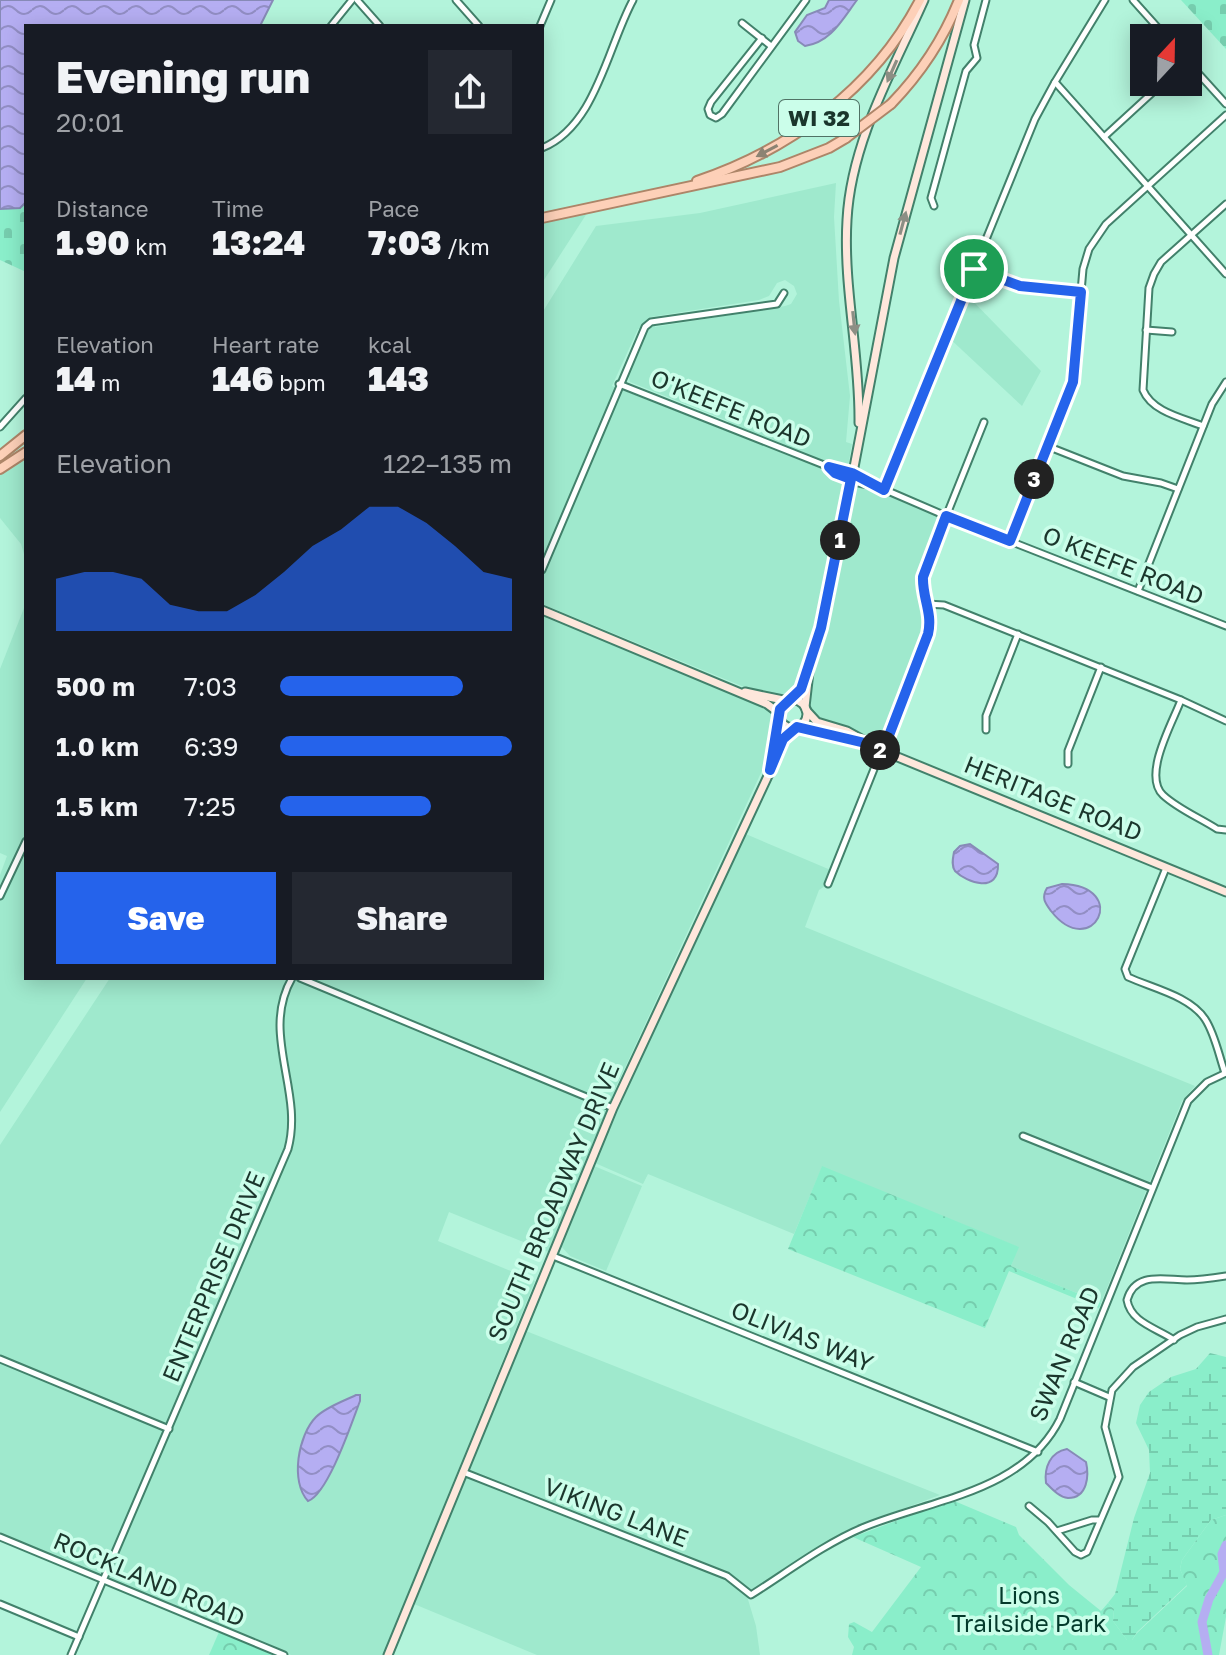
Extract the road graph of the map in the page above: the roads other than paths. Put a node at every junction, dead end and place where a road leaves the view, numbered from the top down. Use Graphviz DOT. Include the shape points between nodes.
graph roads {
  1 [pos="355,0"];
  2 [pos="456,0"];
  3 [pos="551,0"];
  4 [pos="633,0"];
  5 [pos="806,0"];
  6 [pos="922,0"];
  7 [pos="962,0"];
  8 [pos="986,0"];
  9 [pos="1105,0"];
  10 [pos="1133,0"];
  11 [pos="742,23"];
  12 [pos="333,24"];
  13 [pos="378,24"];
  14 [pos="477,24"];
  15 [pos="541,24"];
  16 [pos="1154,24"];
  17 [pos="762,38"];
  18 [pos="771,46"];
  19 [pos="1202,77"];
  20 [pos="1055,82"];
  21 [pos="1149,96"];
  22 [pos="1226,104"];
  23 [pos="1226,115"];
  24 [pos="1104,137"];
  25 [pos="544,147"];
  26 [pos="1147,186"];
  27 [pos="681,188"];
  28 [pos="1226,204"];
  29 [pos="934,206"];
  30 [pos="544,218"];
  31 [pos="1191,235"];
  32 [pos="974,269"];
  33 [pos="1226,274"];
  34 [pos="1081,292"];
  35 [pos="784,293"];
  36 [pos="1146,330"];
  37 [pos="1172,332"];
  38 [pos="1226,382"];
  39 [pos="619,384"];
  40 [pos="24,400"];
  41 [pos="984,422"];
  42 [pos="2,425"];
  43 [pos="1203,426"];
  44 [pos="859,436"];
  45 [pos="24,437"];
  46 [pos="1047,446"];
  47 [pos="24,453"];
  48 [pos="0,456"];
  49 [pos="0,469"];
  50 [pos="852,476"];
  51 [pos="874,485"];
  52 [pos="1178,489"];
  53 [pos="884,490"];
  54 [pos="946,516"];
  55 [pos="1010,541"];
  56 [pos="544,565"];
  57 [pos="1138,591"];
  58 [pos="927,604"];
  59 [pos="544,611"];
  60 [pos="1226,626"];
  61 [pos="1018,634"];
  62 [pos="1101,667"];
  63 [pos="809,669"];
  64 [pos="739,691"];
  65 [pos="1181,700"];
  66 [pos="789,701"];
  67 [pos="806,709"];
  68 [pos="779,715"];
  69 [pos="1226,721"];
  70 [pos="796,727"];
  71 [pos="986,730"];
  72 [pos="865,743"];
  73 [pos="883,751"];
  74 [pos="1068,764"];
  75 [pos="770,770"];
  76 [pos="1226,830"];
  77 [pos="24,845"];
  78 [pos="1166,868"];
  79 [pos="828,884"];
  80 [pos="1226,892"];
  81 [pos="0,896"];
  82 [pos="291,980"];
  83 [pos="305,980"];
  84 [pos="1226,1073"];
  85 [pos="613,1108"];
  86 [pos="1023,1136"];
  87 [pos="1152,1188"];
  88 [pos="553,1256"];
  89 [pos="1226,1276"];
  90 [pos="1226,1319"];
  91 [pos="1174,1340"];
  92 [pos="0,1359"];
  93 [pos="1074,1382"];
  94 [pos="1109,1397"];
  95 [pos="169,1429"];
  96 [pos="1038,1452"];
  97 [pos="463,1472"];
  98 [pos="1029,1506"];
  99 [pos="1099,1520"];
  100 [pos="1057,1531"];
  101 [pos="0,1537"];
  102 [pos="103,1580"];
  103 [pos="751,1595"];
  104 [pos="0,1604"];
  105 [pos="79,1637"];
  106 [pos="71,1655"];
  107 [pos="284,1655"];
  108 [pos="388,1655"];
  1 -- 12 [label="street"];
  1 -- 13 [label="street"];
  2 -- 14 [label="street"];
  3 -- 15 [label="street"];
  4 -- 25 [label="street" via="580,120"];
  5 -- 18 [label="street"];
  6 -- 27 [label="main road, WI 32, one-way" via="872,67 815,121 753,159"];
  6 -- 44 [label="main road, one-way" via="865,137 849,195 847,248 860,381"];
  7 -- 27 [label="main road, WI 32, bridge" via="913,81 846,138 780,167"];
  44 -- 7 [label="main road, one-way" via="894,258"];
  8 -- 29 [label="street" via="974,45 977,58 966,71 931,198"];
  9 -- 20 [label="street"];
  10 -- 16 [label="street"];
  11 -- 17 [label="street"];
  17 -- 18 [label="street"];
  17 -- 18 [label="street" via="708,106 713,117 722,114"];
  19 -- 22 [label="street"];
  20 -- 24 [label="street"];
  20 -- 32 [label="street"];
  21 -- 24 [label="street"];
  23 -- 26 [label="street"];
  24 -- 26 [label="street"];
  26 -- 31 [label="street"];
  26 -- 34 [label="street" via="1094,240"];
  27 -- 30 [label="main road, WI 32"];
  28 -- 31 [label="street"];
  31 -- 33 [label="street"];
  31 -- 36 [label="street" via="1154,274"];
  32 -- 34 [label="street" via="1020,286"];
  32 -- 53 [label="street"];
  34 -- 46 [label="street" via="1075,373"];
  35 -- 39 [label="street" via="777,304 651,322 640,334"];
  36 -- 37 [label="street"];
  36 -- 43 [label="street" via="1145,396 1158,408"];
  38 -- 43 [label="street"];
  39 -- 50 [label="street, O'KEEFE ROAD"];
  39 -- 56 [label="street"];
  40 -- 42 [label="street"];
  41 -- 54 [label="street"];
  43 -- 52 [label="street"];
  44 -- 50 [label="main road"];
  45 -- 48 [label="main road"];
  46 -- 52 [label="street" via="1123,476"];
  46 -- 55 [label="street"];
  47 -- 49 [label="main road"];
  50 -- 51 [label="street, O'KEEFE ROAD"];
  50 -- 63 [label="main road"];
  51 -- 53 [label="street, O KEEFE ROAD"];
  52 -- 57 [label="street"];
  53 -- 54 [label="street, O KEEFE ROAD"];
  54 -- 55 [label="street, O KEEFE ROAD"];
  54 -- 58 [label="street" via="923,577"];
  55 -- 57 [label="street, O KEEFE ROAD"];
  57 -- 60 [label="street, O KEEFE ROAD"];
  58 -- 61 [label="street" via="944,605"];
  58 -- 73 [label="street" via="928,634"];
  59 -- 64 [label="main road"];
  61 -- 62 [label="street"];
  61 -- 71 [label="street" via="986,716"];
  62 -- 65 [label="street"];
  62 -- 74 [label="street" via="1068,751"];
  63 -- 66 [label="main road"];
  63 -- 67 [label="main road"];
  64 -- 66 [label="main road"];
  64 -- 68 [label="main road" via="771,705"];
  65 -- 69 [label="street"];
  65 -- 76 [label="street" via="1156,764 1156,784 1164,796"];
  66 -- 67 [label="main road"];
  66 -- 68 [label="main road"];
  67 -- 70 [label="main road" via="805,721"];
  67 -- 72 [label="main road, HERITAGE ROAD" via="817,722"];
  68 -- 70 [label="main road" via="785,725"];
  68 -- 75 [label="main road, SOUTH BROADWAY DRIVE"];
  70 -- 72 [label="main road, HERITAGE ROAD"];
  70 -- 75 [label="main road, SOUTH BROADWAY DRIVE" via="783,739"];
  72 -- 73 [label="main road, HERITAGE ROAD"];
  73 -- 78 [label="main road, HERITAGE ROAD"];
  73 -- 79 [label="street"];
  75 -- 85 [label="main road, SOUTH BROADWAY DRIVE"];
  77 -- 81 [label="street"];
  78 -- 80 [label="main road, HERITAGE ROAD"];
  78 -- 84 [label="street" via="1125,969 1128,977 1199,1011"];
  82 -- 95 [label="street, ENTERPRISE DRIVE" via="278,1028 293,1116 288,1149"];
  83 -- 85 [label="street"];
  84 -- 87 [label="street, SWAN ROAD" via="1207,1082 1188,1101"];
  85 -- 88 [label="main road, SOUTH BROADWAY DRIVE"];
  86 -- 87 [label="street"];
  87 -- 93 [label="street, SWAN ROAD"];
  88 -- 96 [label="street, OLIVIAS WAY"];
  88 -- 97 [label="main road, SOUTH BROADWAY DRIVE"];
  89 -- 91 [label="street" via="1155,1277 1131,1290 1131,1312"];
  90 -- 91 [label="street"];
  91 -- 94 [label="street" via="1130,1369"];
  92 -- 95 [label="street"];
  93 -- 94 [label="street"];
  93 -- 96 [label="street, SWAN ROAD" via="1055,1428"];
  94 -- 99 [label="street" via="1105,1429 1119,1477"];
  95 -- 102 [label="street, ENTERPRISE DRIVE"];
  96 -- 103 [label="street, SWAN ROAD" via="999,1480 853,1532"];
  97 -- 103 [label="street, VIKING LANE" via="727,1576"];
  97 -- 108 [label="main road, SOUTH BROADWAY DRIVE"];
  98 -- 100 [label="street"];
  99 -- 100 [label="street"];
  99 -- 100 [label="street" via="1083,1554"];
  101 -- 102 [label="street, ROCKLAND ROAD"];
  102 -- 105 [label="street, ENTERPRISE DRIVE"];
  102 -- 107 [label="street, ROCKLAND ROAD"];
  104 -- 105 [label="street"];
  105 -- 106 [label="street, ENTERPRISE DRIVE"];
}
